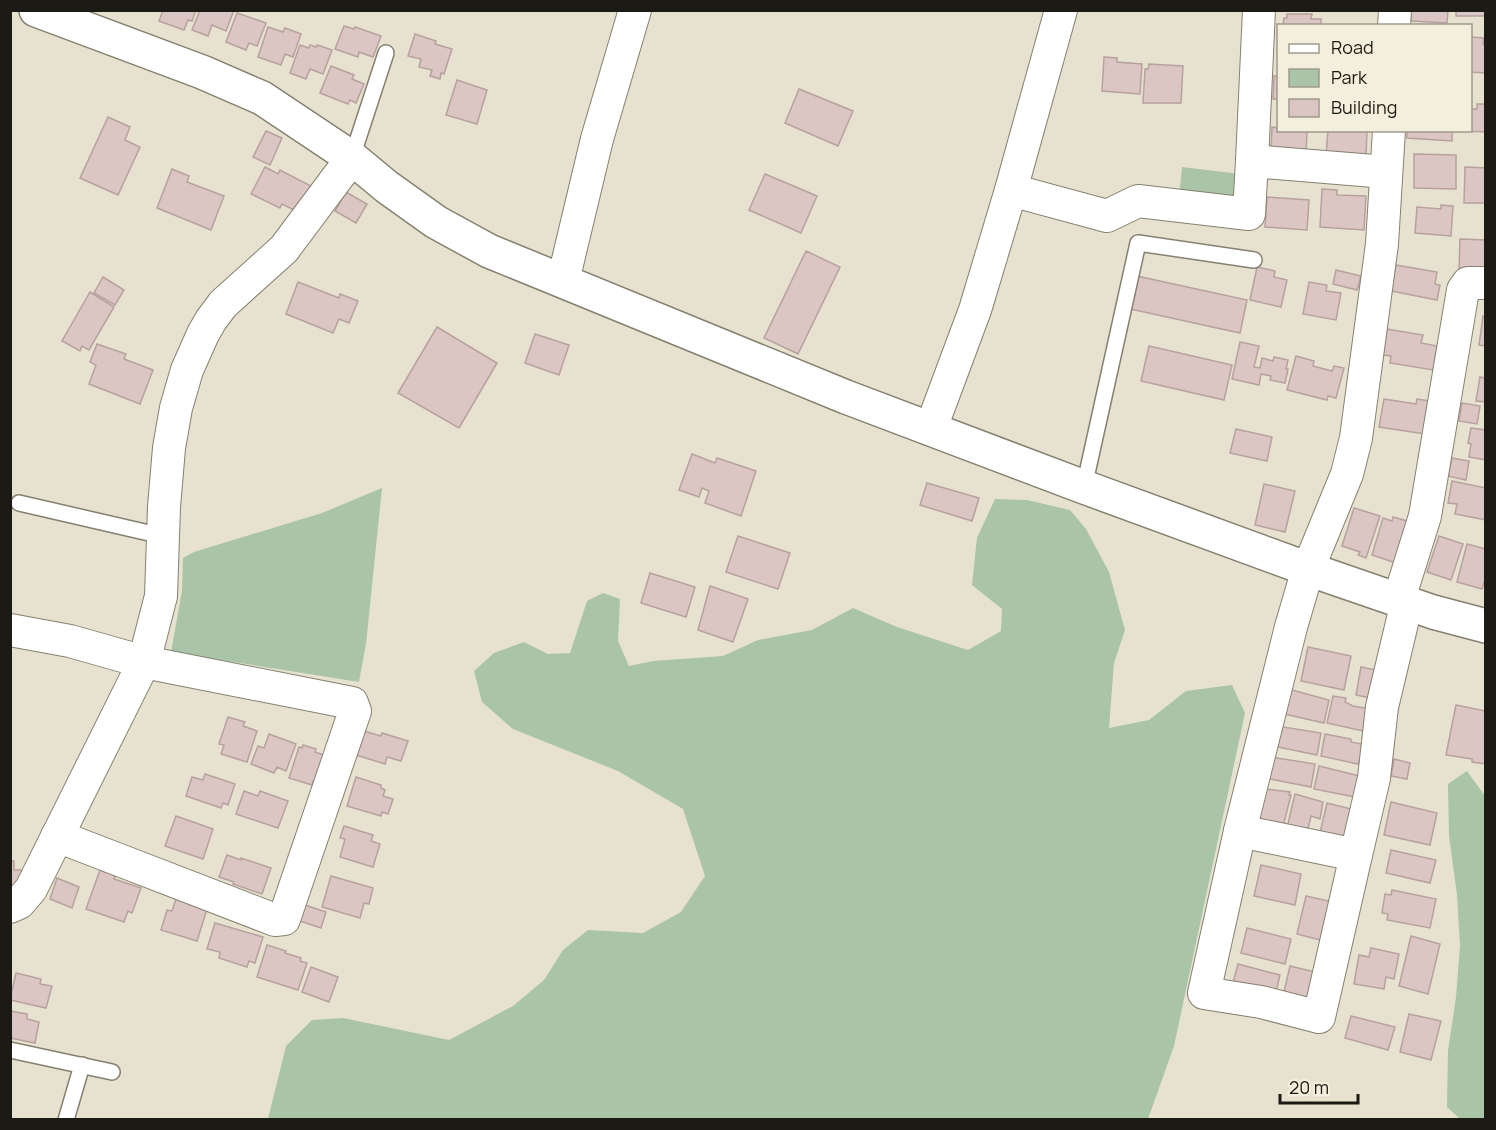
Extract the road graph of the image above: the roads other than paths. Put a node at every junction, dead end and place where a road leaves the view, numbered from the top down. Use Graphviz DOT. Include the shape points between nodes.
graph roads {
  1 [pos="36,10"];
  2 [pos="635,10"];
  3 [pos="1061,10"];
  4 [pos="1259,10"];
  5 [pos="386,53"];
  6 [pos="1389,132"];
  7 [pos="350,156"];
  8 [pos="1252,161"];
  9 [pos="1386,172"];
  10 [pos="1011,190"];
  11 [pos="1254,260"];
  12 [pos="563,281"];
  13 [pos="1485,283"];
  14 [pos="931,428"];
  15 [pos="1084,488"];
  16 [pos="19,503"];
  17 [pos="162,536"];
  18 [pos="1308,569"];
  19 [pos="1403,601"];
  20 [pos="1485,626"];
  21 [pos="10,630"];
  22 [pos="144,662"];
  23 [pos="1240,831"];
  24 [pos="57,836"];
  25 [pos="1356,855"];
  26 [pos="10,907"];
  27 [pos="10,1050"];
  28 [pos="82,1065"];
  29 [pos="112,1072"];
  30 [pos="66,1119"];
  1 -- 7 [label="street" via="262,98"];
  2 -- 12 [label="street" via="597,139"];
  3 -- 10 [label="street"];
  4 -- 8 [label="street"];
  5 -- 7 [label="lane"];
  6 -- 9 [label="street"];
  7 -- 12 [label="street" via="436,222 489,251"];
  7 -- 17 [label="street" via="284,249 223,304 203,334 176,408"];
  8 -- 9 [label="street"];
  8 -- 10 [label="street" via="1249,214 1138,201 1107,216"];
  9 -- 18 [label="street" via="1382,244 1356,438 1347,474"];
  10 -- 14 [label="street" via="975,310"];
  11 -- 15 [label="lane" via="1138,243"];
  12 -- 14 [label="street"];
  13 -- 19 [label="street" via="1468,283 1463,290 1425,516"];
  14 -- 15 [label="street"];
  15 -- 18 [label="street"];
  16 -- 17 [label="lane"];
  17 -- 22 [label="street" via="161,596"];
  18 -- 19 [label="street"];
  18 -- 23 [label="street"];
  19 -- 20 [label="street"];
  19 -- 25 [label="street" via="1382,707 1374,778"];
  21 -- 22 [label="street" via="70,641"];
  22 -- 24 [label="street"];
  22 -- 24 [label="street" via="352,703 355,711 284,919 275,920"];
  23 -- 25 [label="street"];
  23 -- 25 [label="street" via="1204,993 1262,1002 1319,1017"];
  24 -- 26 [label="street" via="31,889"];
  27 -- 28 [label="lane"];
  28 -- 29 [label="lane"];
  28 -- 30 [label="lane"];
}
